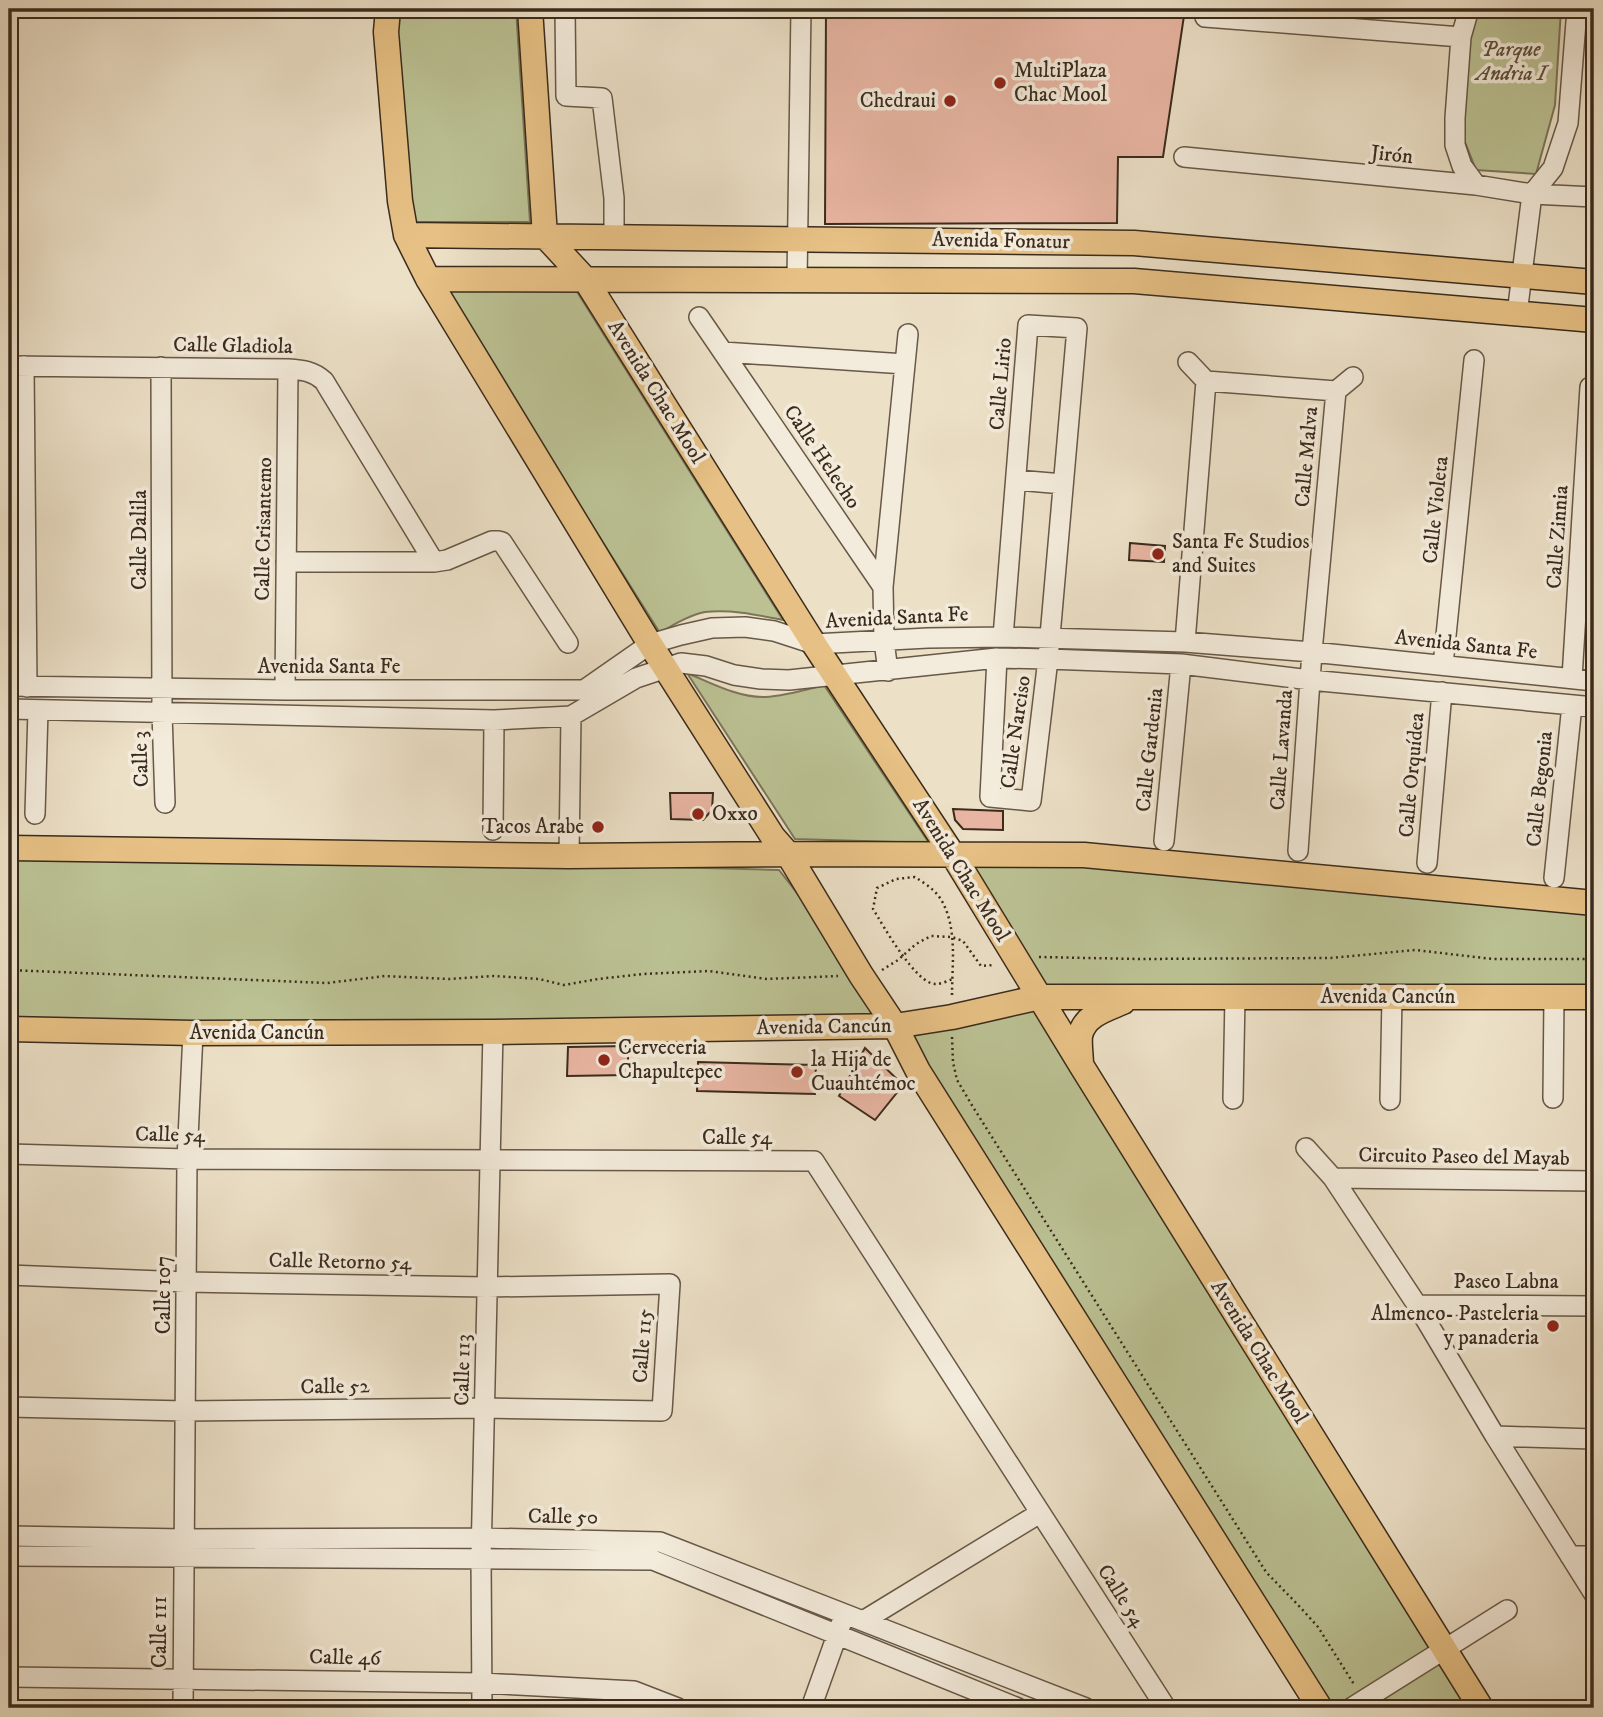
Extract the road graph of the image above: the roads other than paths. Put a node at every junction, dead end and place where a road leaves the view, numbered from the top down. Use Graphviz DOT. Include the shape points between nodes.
graph roads {
  1 [pos="388,9"];
  2 [pos="530,9"];
  3 [pos="565,9"];
  4 [pos="801,9"];
  5 [pos="1469,9"];
  6 [pos="1577,9"];
  7 [pos="1205,18"];
  8 [pos="1461,37"];
  9 [pos="1574,51"];
  10 [pos="1594,53"];
  11 [pos="1184,157"];
  12 [pos="1476,185"];
  13 [pos="1532,194"];
  14 [pos="1594,197"];
  15 [pos="406,235"];
  16 [pos="545,236"];
  17 [pos="614,237"];
  18 [pos="798,239"];
  19 [pos="1134,243"];
  20 [pos="1522,275"];
  21 [pos="428,279"];
  22 [pos="585,279"];
  23 [pos="797,280"];
  24 [pos="1134,281"];
  25 [pos="1594,282"];
  26 [pos="1517,314"];
  27 [pos="699,317"];
  28 [pos="1594,320"];
  29 [pos="908,334"];
  30 [pos="723,352"];
  31 [pos="1474,359"];
  32 [pos="1188,362"];
  33 [pos="905,364"];
  34 [pos="16,366"];
  35 [pos="161,367"];
  36 [pos="288,369"];
  37 [pos="1353,377"];
  38 [pos="1206,381"];
  39 [pos="1336,391"];
  40 [pos="1591,394"];
  41 [pos="1016,480"];
  42 [pos="1063,484"];
  43 [pos="286,562"];
  44 [pos="434,562"];
  45 [pos="883,587"];
  46 [pos="1003,637"];
  47 [pos="1050,638"];
  48 [pos="884,641"];
  49 [pos="1185,642"];
  50 [pos="568,643"];
  51 [pos="650,644"];
  52 [pos="814,644"];
  53 [pos="1312,652"];
  54 [pos="997,658"];
  55 [pos="1048,659"];
  56 [pos="1181,664"];
  57 [pos="1443,666"];
  58 [pos="666,667"];
  59 [pos="888,671"];
  60 [pos="835,677"];
  61 [pos="1572,678"];
  62 [pos="1310,680"];
  63 [pos="1594,681"];
  64 [pos="18,686"];
  65 [pos="163,689"];
  66 [pos="285,690"];
  67 [pos="1443,692"];
  68 [pos="1572,705"];
  69 [pos="1594,707"];
  70 [pos="9,709"];
  71 [pos="38,710"];
  72 [pos="162,713"];
  73 [pos="571,716"];
  74 [pos="494,720"];
  75 [pos="165,803"];
  76 [pos="35,814"];
  77 [pos="493,830"];
  78 [pos="1164,841"];
  79 [pos="9,848"];
  80 [pos="776,849"];
  81 [pos="1298,851"];
  82 [pos="953,855"];
  83 [pos="569,856"];
  84 [pos="1427,863"];
  85 [pos="1554,878"];
  86 [pos="1594,903"];
  87 [pos="1235,997"];
  88 [pos="1392,997"];
  89 [pos="1554,997"];
  90 [pos="1594,997"];
  91 [pos="1040,998"];
  92 [pos="1136,998"];
  93 [pos="895,1026"];
  94 [pos="9,1029"];
  95 [pos="493,1032"];
  96 [pos="193,1033"];
  97 [pos="1081,1065"];
  98 [pos="1553,1098"];
  99 [pos="1233,1099"];
  100 [pos="1390,1100"];
  101 [pos="1306,1148"];
  102 [pos="9,1154"];
  103 [pos="187,1159"];
  104 [pos="491,1160"];
  105 [pos="1333,1178"];
  106 [pos="1594,1181"];
  107 [pos="9,1275"];
  108 [pos="186,1282"];
  109 [pos="670,1284"];
  110 [pos="487,1287"];
  111 [pos="1417,1305"];
  112 [pos="1594,1306"];
  113 [pos="9,1407"];
  114 [pos="484,1408"];
  115 [pos="185,1411"];
  116 [pos="662,1411"];
  117 [pos="1495,1437"];
  118 [pos="1594,1439"];
  119 [pos="1040,1513"];
  120 [pos="9,1536"];
  121 [pos="482,1538"];
  122 [pos="184,1548"];
  123 [pos="9,1556"];
  124 [pos="1570,1556"];
  125 [pos="1594,1556"];
  126 [pos="481,1558"];
  127 [pos="1592,1586"];
  128 [pos="1507,1611"];
  129 [pos="854,1617"];
  130 [pos="837,1635"];
  131 [pos="1444,1649"];
  132 [pos="9,1677"];
  133 [pos="183,1679"];
  134 [pos="482,1683"];
  135 [pos="634,1700"];
  136 [pos="1358,1704"];
  137 [pos="183,1708"];
  138 [pos="482,1708"];
  139 [pos="678,1708"];
  140 [pos="810,1708"];
  141 [pos="1018,1708"];
  142 [pos="1086,1708"];
  143 [pos="1166,1708"];
  144 [pos="1320,1708"];
  145 [pos="1481,1708"];
  1 -- 15 [label="main road" via="387,45"];
  2 -- 16 [label="main road"];
  3 -- 17 [label="street" via="566,96 602,98"];
  4 -- 18 [label="street"];
  5 -- 8 [label="street"];
  6 -- 9 [label="street"];
  7 -- 8 [label="street"];
  8 -- 12 [label="street" via="1455,145 1462,166"];
  9 -- 10 [label="street"];
  9 -- 13 [label="street" via="1568,122 1553,169"];
  11 -- 12 [label="street, Jirón"];
  12 -- 13 [label="street, Jirón"];
  13 -- 14 [label="street, Jirón"];
  13 -- 20 [label="street"];
  15 -- 16 [label="main road, Avenida Fonatur"];
  15 -- 21 [label="main road"];
  16 -- 17 [label="main road, Avenida Fonatur"];
  16 -- 22 [label="main road, Avenida Chac Mool"];
  17 -- 18 [label="main road, Avenida Fonatur"];
  18 -- 19 [label="main road, Avenida Fonatur"];
  18 -- 23 [label="street"];
  19 -- 20 [label="main road, Avenida Fonatur"];
  19 -- 24 [label="main road"];
  20 -- 25 [label="main road, Avenida Fonatur"];
  20 -- 26 [label="street"];
  21 -- 22 [label="main road, Avenida Fonatur"];
  21 -- 51 [label="main road"];
  22 -- 23 [label="main road, Avenida Fonatur"];
  22 -- 52 [label="main road, Avenida Chac Mool"];
  23 -- 24 [label="main road, Avenida Fonatur"];
  24 -- 26 [label="main road, Avenida Fonatur"];
  26 -- 28 [label="main road, Avenida Fonatur"];
  27 -- 30 [label="street, Calle Helecho"];
  29 -- 33 [label="street, Calle Helecho"];
  30 -- 33 [label="street"];
  30 -- 45 [label="street, Calle Helecho"];
  31 -- 57 [label="street, Calle Violeta"];
  32 -- 38 [label="street"];
  33 -- 45 [label="street, Calle Helecho"];
  34 -- 35 [label="street, Calle Gladiola"];
  34 -- 64 [label="street"];
  35 -- 36 [label="street, Calle Gladiola"];
  35 -- 65 [label="street, Calle Dalila"];
  36 -- 43 [label="street, Calle Crisantemo"];
  36 -- 44 [label="street, Calle Gladiola" via="306,370 324,382"];
  37 -- 39 [label="street"];
  38 -- 39 [label="street"];
  38 -- 49 [label="street"];
  39 -- 53 [label="street, Calle Malva"];
  40 -- 61 [label="street, Calle Zinnia"];
  41 -- 42 [label="street"];
  41 -- 42 [label="street, Calle Lirio" via="1028,325 1077,328"];
  41 -- 46 [label="street, Calle Lirio"];
  42 -- 47 [label="street, Calle Lirio"];
  43 -- 44 [label="street"];
  43 -- 66 [label="street, Calle Crisantemo"];
  44 -- 50 [label="street" via="492,541 502,542"];
  45 -- 48 [label="street, Calle Helecho"];
  46 -- 47 [label="street, Avenida Santa Fe"];
  46 -- 48 [label="street, Avenida Santa Fe"];
  47 -- 49 [label="street, Avenida Santa Fe"];
  47 -- 55 [label="street, Calle Lirio"];
  48 -- 52 [label="street, Avenida Santa Fe"];
  48 -- 59 [label="street, Calle Helecho"];
  49 -- 53 [label="street, Avenida Santa Fe"];
  51 -- 52 [label="street, Avenida Santa Fe" via="712,628 745,627"];
  51 -- 58 [label="main road"];
  51 -- 66 [label="street, Avenida Santa Fe" via="584,690"];
  52 -- 60 [label="main road, Avenida Chac Mool"];
  53 -- 57 [label="street, Avenida Santa Fe"];
  53 -- 62 [label="street, Calle Lavanda"];
  54 -- 55 [label="street"];
  54 -- 55 [label="street, Calle Narciso" via="990,797 1031,801"];
  54 -- 59 [label="street"];
  55 -- 56 [label="street"];
  56 -- 62 [label="street"];
  56 -- 78 [label="street, Calle Gardenia"];
  57 -- 61 [label="street, Avenida Santa Fe"];
  58 -- 60 [label="street" via="681,663 706,666 761,679"];
  58 -- 73 [label="street" via="636,678"];
  58 -- 80 [label="main road"];
  59 -- 60 [label="street"];
  60 -- 82 [label="main road, Avenida Chac Mool"];
  61 -- 63 [label="street, Avenida Santa Fe"];
  62 -- 67 [label="street"];
  62 -- 81 [label="street, Calle Lavanda"];
  64 -- 65 [label="street, Avenida Santa Fe"];
  65 -- 66 [label="street, Avenida Santa Fe"];
  65 -- 72 [label="street, Calle Dalila"];
  67 -- 68 [label="street"];
  67 -- 84 [label="street, Calle Orquídea"];
  68 -- 69 [label="street"];
  68 -- 85 [label="street, Calle Begonia"];
  70 -- 71 [label="street"];
  71 -- 72 [label="street"];
  71 -- 76 [label="street"];
  72 -- 74 [label="street"];
  72 -- 75 [label="street, Calle 3"];
  73 -- 74 [label="street"];
  73 -- 83 [label="street"];
  74 -- 77 [label="street"];
  79 -- 83 [label="main road"];
  80 -- 82 [label="main road"];
  80 -- 83 [label="main road"];
  80 -- 93 [label="main road"];
  82 -- 86 [label="main road" via="1084,855"];
  82 -- 91 [label="main road, Avenida Chac Mool"];
  87 -- 88 [label="main road, Avenida Cancún"];
  87 -- 92 [label="main road, Avenida Cancún"];
  87 -- 99 [label="street"];
  88 -- 89 [label="main road, Avenida Cancún"];
  88 -- 100 [label="street"];
  89 -- 90 [label="main road, Avenida Cancún"];
  89 -- 98 [label="street"];
  91 -- 92 [label="main road, Avenida Cancún"];
  91 -- 93 [label="main road, Avenida Cancún"];
  91 -- 97 [label="main road, Avenida Chac Mool"];
  92 -- 97 [label="main road" via="1097,1013 1087,1023 1080,1034"];
  93 -- 95 [label="main road, Avenida Cancún"];
  93 -- 144 [label="main road" via="926,1083"];
  94 -- 96 [label="main road, Avenida Cancún"];
  95 -- 96 [label="main road, Avenida Cancún"];
  95 -- 104 [label="street, Calle 113"];
  96 -- 103 [label="street, Calle 107"];
  97 -- 131 [label="main road, Avenida Chac Mool"];
  101 -- 105 [label="street, Circuito Paseo del Mayab"];
  102 -- 103 [label="street, Calle 54"];
  103 -- 104 [label="street, Calle 54"];
  103 -- 108 [label="street, Calle 107"];
  104 -- 110 [label="street, Calle 113"];
  104 -- 119 [label="street, Calle 54" via="814,1161"];
  105 -- 106 [label="street, Circuito Paseo del Mayab"];
  105 -- 111 [label="street, Circuito Paseo del Mayab"];
  107 -- 108 [label="street, Calle Retorno 54"];
  108 -- 110 [label="street, Calle Retorno 54"];
  108 -- 115 [label="street, Calle 107"];
  109 -- 110 [label="street, Calle Retorno 54"];
  109 -- 116 [label="street, Calle 115"];
  110 -- 114 [label="street, Calle 113"];
  111 -- 112 [label="street, Paseo Labna"];
  111 -- 117 [label="street, Circuito Paseo del Mayab"];
  113 -- 115 [label="street, Calle 52"];
  114 -- 115 [label="street, Calle 52"];
  114 -- 116 [label="street, Calle 52"];
  114 -- 121 [label="street, Calle 113"];
  115 -- 122 [label="street, Calle 107"];
  117 -- 118 [label="street"];
  117 -- 124 [label="street, Circuito Paseo del Mayab"];
  119 -- 129 [label="street"];
  119 -- 143 [label="street, Calle 54"];
  120 -- 122 [label="street, Calle 50"];
  121 -- 122 [label="street, Calle 50"];
  121 -- 126 [label="street, Calle 113"];
  121 -- 129 [label="street, Calle 50" via="660,1542"];
  122 -- 123 [label="street, Calle 50"];
  122 -- 126 [label="street, Calle 50"];
  122 -- 133 [label="street, Calle 111"];
  124 -- 125 [label="street"];
  124 -- 127 [label="street, Circuito Paseo del Mayab"];
  126 -- 130 [label="street, Calle 50" via="653,1560"];
  126 -- 134 [label="street, Calle 113"];
  128 -- 131 [label="street"];
  129 -- 130 [label="street"];
  129 -- 142 [label="street, Calle 50"];
  130 -- 140 [label="street"];
  130 -- 141 [label="street, Calle 50"];
  131 -- 136 [label="street"];
  131 -- 145 [label="main road, Avenida Chac Mool"];
  132 -- 133 [label="street, Calle 46"];
  133 -- 134 [label="street, Calle 46"];
  133 -- 137 [label="street, Calle 111"];
  134 -- 135 [label="street, Calle 46"];
  134 -- 138 [label="street, Calle 113"];
  135 -- 139 [label="street, Calle 46"];
}
